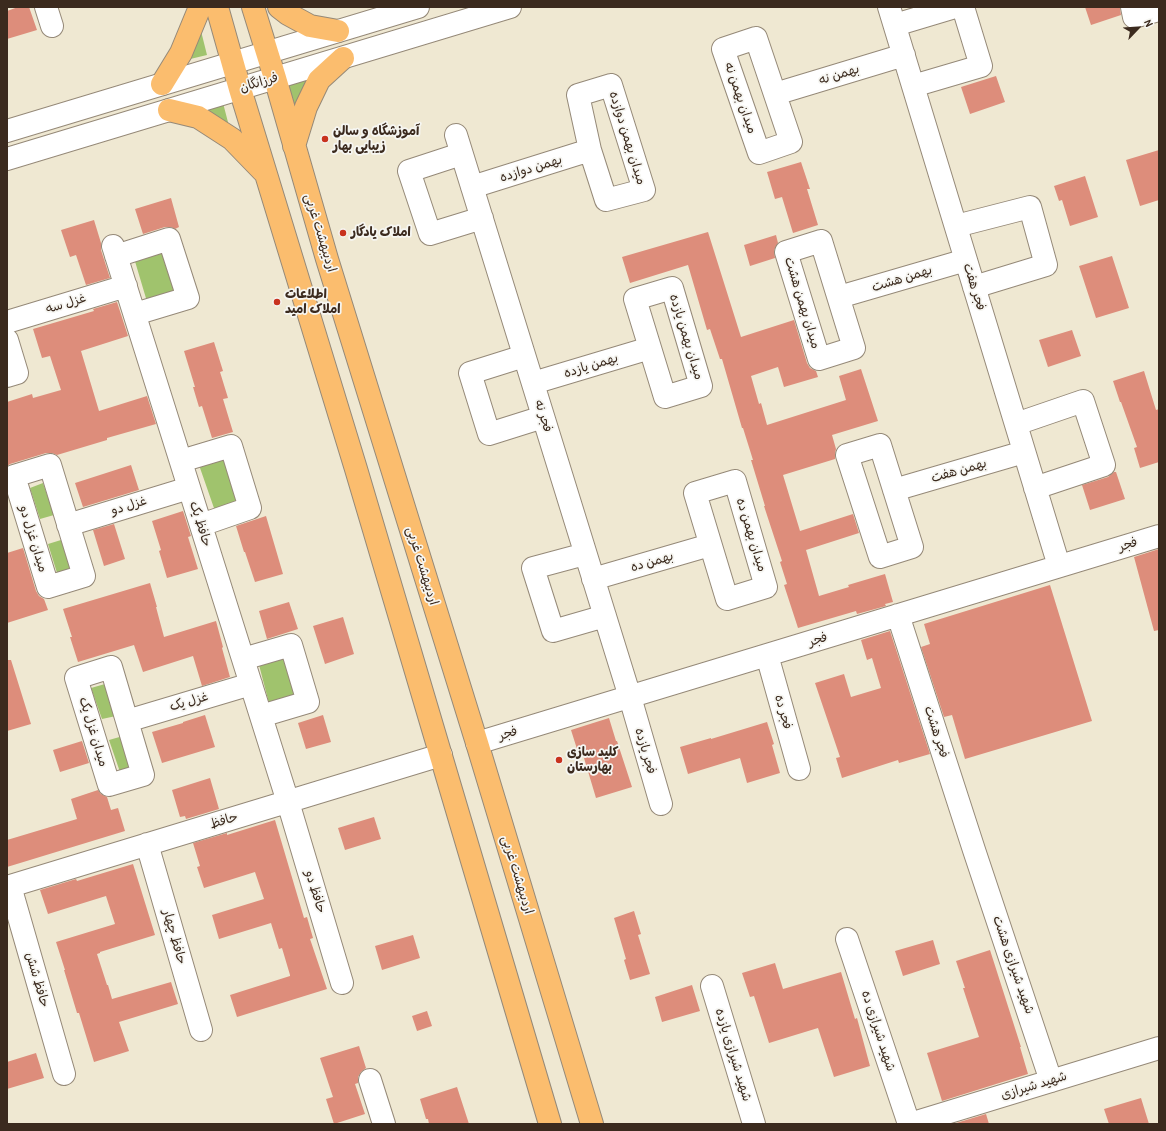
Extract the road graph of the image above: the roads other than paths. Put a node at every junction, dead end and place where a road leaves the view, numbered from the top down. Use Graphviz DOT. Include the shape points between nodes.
graph roads {
  1 [pos="200,7"];
  2 [pos="217,7"];
  3 [pos="253,7"];
  4 [pos="279,7"];
  5 [pos="418,7"];
  6 [pos="510,7"];
  7 [pos="955,7"];
  8 [pos="963,7"];
  9 [pos="1132,7"];
  10 [pos="1159,10"];
  11 [pos="892,16"];
  12 [pos="338,31"];
  13 [pos="267,52"];
  14 [pos="904,55"];
  15 [pos="343,58"];
  16 [pos="233,63"];
  17 [pos="275,78"];
  18 [pos="162,84"];
  19 [pos="913,86"];
  20 [pos="240,89"];
  21 [pos="775,94"];
  22 [pos="169,110"];
  23 [pos="7,131"];
  24 [pos="294,146"];
  25 [pos="590,150"];
  26 [pos="7,159"];
  27 [pos="267,174"];
  28 [pos="472,187"];
  29 [pos="482,218"];
  30 [pos="956,226"];
  31 [pos="966,260"];
  32 [pos="126,286"];
  33 [pos="974,287"];
  34 [pos="839,298"];
  35 [pos="135,314"];
  36 [pos="7,322"];
  37 [pos="7,340"];
  38 [pos="650,348"];
  39 [pos="524,356"];
  40 [pos="7,376"];
  41 [pos="533,383"];
  42 [pos="543,418"];
  43 [pos="1016,424"];
  44 [pos="1024,452"];
  45 [pos="181,461"];
  46 [pos="189,488"];
  47 [pos="1035,488"];
  48 [pos="894,490"];
  49 [pos="68,525"];
  50 [pos="201,526"];
  51 [pos="1159,536"];
  52 [pos="710,545"];
  53 [pos="585,554"];
  54 [pos="1059,566"];
  55 [pos="593,579"];
  56 [pos="898,615"];
  57 [pos="605,616"];
  58 [pos="767,655"];
  59 [pos="243,659"];
  60 [pos="251,684"];
  61 [pos="630,697"];
  62 [pos="261,716"];
  63 [pos="127,721"];
  64 [pos="477,743"];
  65 [pos="441,755"];
  66 [pos="799,769"];
  67 [pos="288,802"];
  68 [pos="661,804"];
  69 [pos="147,844"];
  70 [pos="974,850"];
  71 [pos="8,887"];
  72 [pos="848,939"];
  73 [pos="342,983"];
  74 [pos="712,986"];
  75 [pos="201,1030"];
  76 [pos="1159,1048"];
  77 [pos="64,1074"];
  78 [pos="370,1080"];
  79 [pos="1052,1081"];
  80 [pos="384,1124"];
  81 [pos="550,1124"];
  82 [pos="592,1124"];
  83 [pos="754,1124"];
  84 [pos="909,1124"];
  1 -- 18 [label="main road" via="181,53"];
  2 -- 16 [label="main road"];
  3 -- 13 [label="main road, اردیبهشت غربی"];
  4 -- 12 [label="main road" via="310,26"];
  5 -- 12 [label="street, فرزانگان"];
  6 -- 15 [label="street, فرزانگان"];
  7 -- 11 [label="street"];
  8 -- 19 [label="street" via="981,66"];
  9 -- 10 [label="street" via="1134,17"];
  11 -- 14 [label="street, فجر هفت"];
  12 -- 13 [label="street, فرزانگان"];
  13 -- 16 [label="street, فرزانگان"];
  13 -- 17 [label="main road, اردیبهشت غربی"];
  14 -- 19 [label="street, فجر هفت"];
  14 -- 21 [label="street, بهمن نه"];
  15 -- 17 [label="street, فرزانگان"];
  15 -- 24 [label="main road" via="320,80 306,107"];
  16 -- 18 [label="street, فرزانگان"];
  16 -- 20 [label="main road"];
  17 -- 20 [label="street, فرزانگان"];
  17 -- 24 [label="main road, اردیبهشت غربی"];
  18 -- 23 [label="street, فرزانگان"];
  19 -- 30 [label="street, فجر هفت"];
  20 -- 22 [label="street, فرزانگان"];
  20 -- 27 [label="main road"];
  21 -- 21 [label="street, میدان بهمن نه" via="792,142 759,154 724,49 756,38"];
  22 -- 26 [label="street, فرزانگان"];
  22 -- 27 [label="main road" via="198,117 232,139"];
  24 -- 64 [label="main road, اردیبهشت غربی"];
  25 -- 25 [label="street, میدان بهمن دوازده" via="606,200 644,190 611,85 578,95"];
  25 -- 28 [label="street, بهمن دوازده"];
  27 -- 65 [label="main road"];
  28 -- 29 [label="street, فجر نه"];
  28 -- 29 [label="street, فجر نه" via="458,144 409,171 430,234"];
  29 -- 39 [label="street, فجر نه"];
  30 -- 31 [label="street, فجر هفت"];
  30 -- 33 [label="street" via="1030,207 1046,265"];
  31 -- 33 [label="street, فجر هفت"];
  31 -- 34 [label="street, بهمن هشت"];
  32 -- 35 [label="street, حافظ یک"];
  32 -- 35 [label="street, حافظ یک" via="115,251 169,239 188,298"];
  32 -- 36 [label="street, غزل سه"];
  33 -- 43 [label="street, فجر هفت"];
  34 -- 34 [label="street, میدان بهمن هشت" via="854,348 819,359 786,252 821,241"];
  35 -- 45 [label="street, حافظ یک"];
  37 -- 40 [label="street" via="17,373"];
  38 -- 38 [label="street, میدان بهمن یازده" via="664,397 701,386 672,288 635,299"];
  38 -- 41 [label="street, بهمن یازده"];
  39 -- 41 [label="street, فجر نه"];
  39 -- 42 [label="street" via="470,373 489,434"];
  41 -- 42 [label="street, فجر نه"];
  42 -- 53 [label="street, فجر نه"];
  43 -- 44 [label="street, فجر هفت"];
  43 -- 47 [label="street" via="1084,401 1104,465"];
  44 -- 47 [label="street, فجر هفت"];
  44 -- 48 [label="street, بهمن هفت"];
  45 -- 46 [label="street, حافظ یک"];
  45 -- 50 [label="street" via="231,446 250,508"];
  46 -- 49 [label="street, غزل دو"];
  46 -- 50 [label="street, حافظ یک"];
  47 -- 54 [label="street, فجر هفت"];
  48 -- 48 [label="street" via="912,547 880,557 848,455 880,445"];
  49 -- 49 [label="street, میدان غزل دو" via="84,576 48,587 14,476 50,466"];
  50 -- 59 [label="street, حافظ یک"];
  51 -- 54 [label="street, فجر"];
  52 -- 52 [label="street, میدان بهمن ده" via="727,599 766,587 734,481 695,493"];
  52 -- 55 [label="street, بهمن ده"];
  53 -- 55 [label="street, فجر نه"];
  53 -- 57 [label="street" via="533,568 553,631"];
  54 -- 56 [label="street, فجر"];
  55 -- 57 [label="street, فجر نه"];
  56 -- 58 [label="street, فجر"];
  56 -- 70 [label="street, فجر هشت"];
  57 -- 61 [label="street, فجر نه"];
  58 -- 61 [label="street, فجر"];
  58 -- 66 [label="street, فجر ده"];
  59 -- 60 [label="street, حافظ یک"];
  59 -- 62 [label="street" via="291,645 308,702"];
  60 -- 62 [label="street, حافظ یک"];
  60 -- 63 [label="street, غزل یک"];
  61 -- 64 [label="street, فجر"];
  61 -- 68 [label="street, فجر یازده"];
  62 -- 67 [label="street, حافظ یک"];
  63 -- 63 [label="street, میدان غزل یک" via="143,775 109,786 76,678 111,667"];
  64 -- 82 [label="main road, اردیبهشت غربی"];
  65 -- 67 [label="street, حافظ"];
  65 -- 81 [label="main road"];
  67 -- 69 [label="street, حافظ"];
  67 -- 73 [label="street, حافظ دو"];
  69 -- 71 [label="street, حافظ"];
  69 -- 75 [label="street, حافظ چهار"];
  70 -- 79 [label="street, شهید شیرازی هشت"];
  71 -- 77 [label="street, حافظ شش"];
  72 -- 84 [label="street, شهید شیرازی ده"];
  74 -- 83 [label="street, شهید شیرازی یازده"];
  76 -- 79 [label="street, شهید شیرازی"];
  78 -- 80 [label="street"];
  79 -- 84 [label="street, شهید شیرازی"];
}
